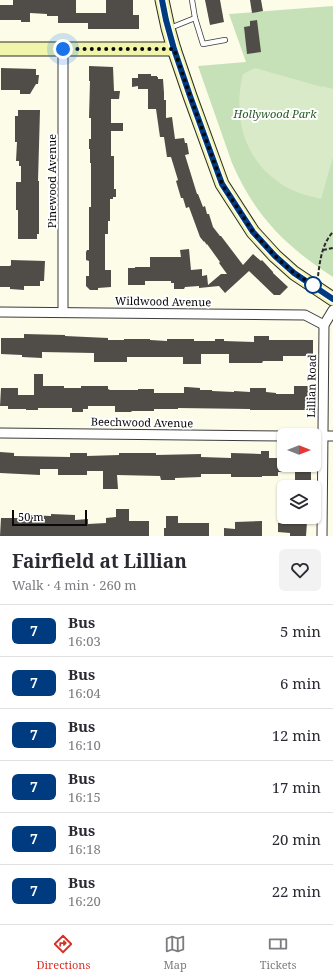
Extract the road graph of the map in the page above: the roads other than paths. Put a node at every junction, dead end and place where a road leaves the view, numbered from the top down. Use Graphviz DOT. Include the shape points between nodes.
graph roads {
  1 [pos="162,0"];
  2 [pos="192,0"];
  3 [pos="195,18"];
  4 [pos="168,28"];
  5 [pos="225,40"];
  6 [pos="0,49"];
  7 [pos="63,49"];
  8 [pos="174,49"];
  9 [pos="333,299"];
  10 [pos="333,310"];
  11 [pos="0,312"];
  12 [pos="63,312"];
  13 [pos="324,325"];
  14 [pos="318,428"];
  15 [pos="0,433"];
  16 [pos="277,436"];
  17 [pos="321,436"];
  18 [pos="333,436"];
  19 [pos="319,472"];
  20 [pos="322,536"];
  1 -- 4 [label="street"];
  2 -- 3 [label="lane"];
  3 -- 4 [label="lane"];
  3 -- 5 [label="lane" via="203,44"];
  4 -- 8 [label="street"];
  6 -- 7 [label="street"];
  7 -- 8 [label="street"];
  7 -- 12 [label="street, Pinewood Avenue"];
  8 -- 9 [label="street" via="222,184 253,232 275,256 294,273"];
  10 -- 13 [label="street, Lillian Road"];
  11 -- 12 [label="street, Wildwood Avenue"];
  12 -- 13 [label="street, Wildwood Avenue" via="305,315"];
  13 -- 14 [label="street, Lillian Road"];
  15 -- 16 [label="street, Beechwood Avenue"];
  17 -- 18 [label="street"];
  19 -- 20 [label="street, Lillian Road"];
}
